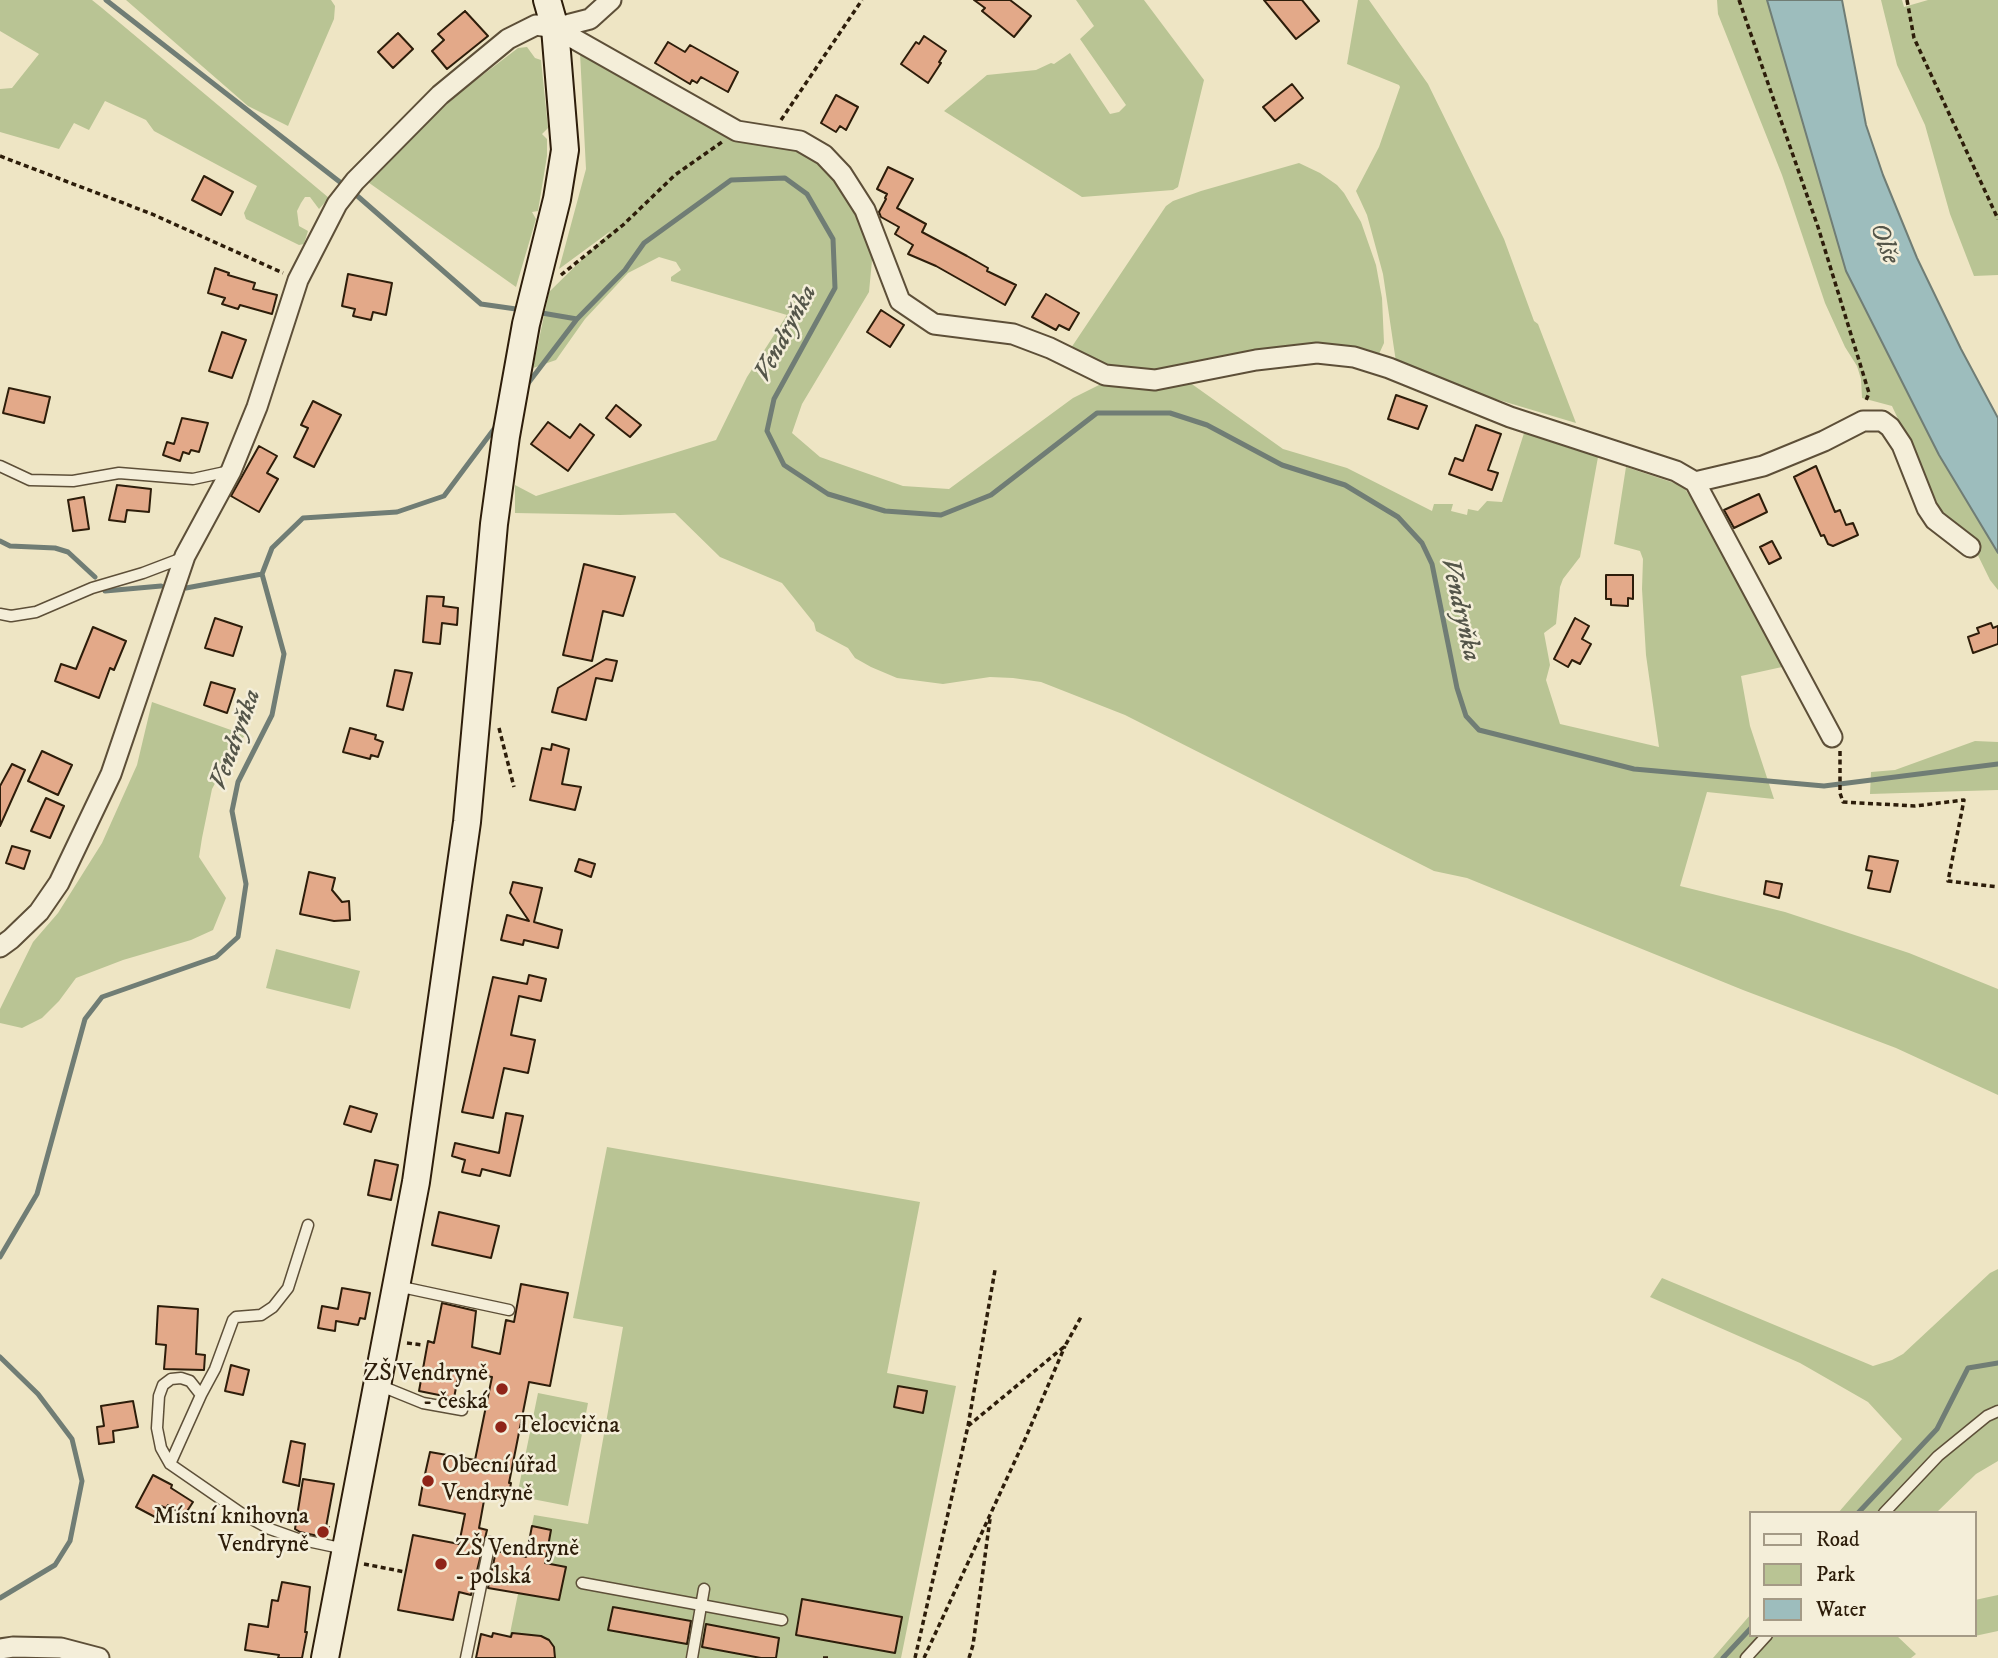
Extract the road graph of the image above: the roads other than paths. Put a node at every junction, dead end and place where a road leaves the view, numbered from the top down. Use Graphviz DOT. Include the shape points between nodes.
graph roads {
  1 [pos="547,0"];
  2 [pos="611,0"];
  3 [pos="555,28"];
  4 [pos="0,466"];
  5 [pos="231,471"];
  6 [pos="1695,482"];
  7 [pos="1970,547"];
  8 [pos="185,556"];
  9 [pos="0,614"];
  10 [pos="1832,737"];
  11 [pos="0,947"];
  12 [pos="308,1225"];
  13 [pos="396,1286"];
  14 [pos="509,1310"];
  15 [pos="377,1386"];
  16 [pos="201,1395"];
  17 [pos="462,1410"];
  18 [pos="1998,1411"];
  19 [pos="170,1464"];
  20 [pos="1886,1511"];
  21 [pos="490,1542"];
  22 [pos="350,1556"];
  23 [pos="582,1583"];
  24 [pos="704,1589"];
  25 [pos="701,1606"];
  26 [pos="782,1620"];
  27 [pos="1766,1637"];
  28 [pos="0,1649"];
  29 [pos="99,1658"];
  30 [pos="325,1658"];
  31 [pos="466,1658"];
  32 [pos="692,1658"];
  33 [pos="1746,1658"];
  1 -- 3 [label="street"];
  2 -- 3 [label="street" via="590,19"];
  3 -- 5 [label="street" via="536,25 508,39 440,95 337,204 298,280"];
  3 -- 6 [label="street" via="737,131 800,141 824,155 865,210 900,302 934,324 1013,334 1105,375 1155,380 1268,358 1317,353 1354,357 1510,417 1676,471"];
  3 -- 13 [label="street" via="565,150 506,436 467,822 418,1170"];
  4 -- 5 [label="lane" via="30,480 62,481 119,473 193,479"];
  5 -- 8 [label="street"];
  6 -- 7 [label="street" via="1763,466 1863,421 1882,421 1902,445 1935,520"];
  6 -- 10 [label="street"];
  8 -- 9 [label="lane" via="36,612"];
  8 -- 11 [label="street" via="111,774 82,837 39,912"];
  12 -- 16 [label="lane" via="288,1288 261,1315 233,1320"];
  13 -- 14 [label="lane"];
  13 -- 15 [label="street"];
  15 -- 17 [label="lane" via="423,1404"];
  15 -- 22 [label="street"];
  16 -- 19 [label="lane"];
  16 -- 19 [label="lane" via="190,1381 181,1378 163,1385 157,1428"];
  18 -- 20 [label="lane" via="1938,1456"];
  19 -- 22 [label="lane" via="270,1530"];
  21 -- 31 [label="lane"];
  22 -- 30 [label="street"];
  23 -- 25 [label="lane"];
  24 -- 25 [label="lane"];
  25 -- 26 [label="lane"];
  25 -- 32 [label="lane"];
  27 -- 33 [label="lane"];
  28 -- 29 [label="street" via="61,1648"];
}
